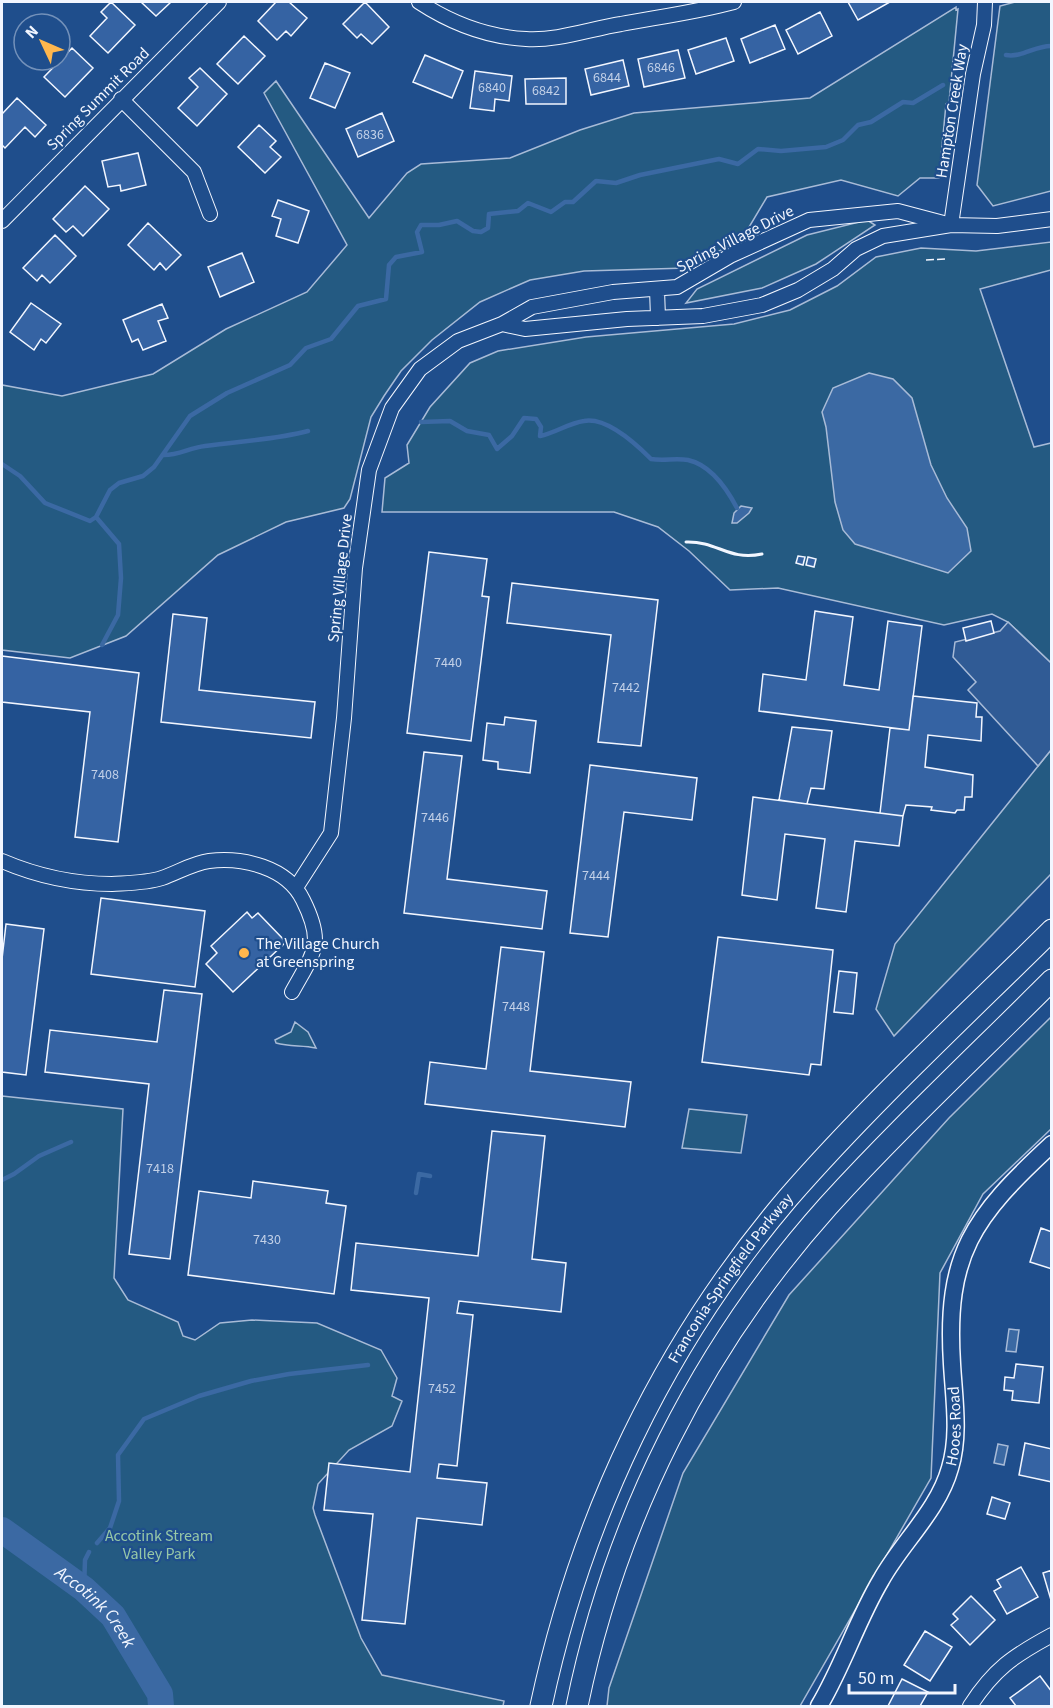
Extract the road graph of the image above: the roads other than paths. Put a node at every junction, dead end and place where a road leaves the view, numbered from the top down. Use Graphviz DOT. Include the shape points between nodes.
graph roads {
  1 [pos="219,2"];
  2 [pos="418,2"];
  3 [pos="734,2"];
  4 [pos="984,2"];
  5 [pos="121,99"];
  6 [pos="210,214"];
  7 [pos="1052,219"];
  8 [pos="2,220"];
  9 [pos="951,225"];
  10 [pos="657,289"];
  11 [pos="658,318"];
  12 [pos="502,324"];
  13 [pos="2,861"];
  14 [pos="297,886"];
  15 [pos="1052,930"];
  16 [pos="1052,980"];
  17 [pos="292,992"];
  18 [pos="1052,1144"];
  19 [pos="1052,1635"];
  20 [pos="541,1707"];
  21 [pos="577,1707"];
  22 [pos="819,1707"];
  23 [pos="970,1707"];
  1 -- 5 [label="street, Spring Summit Road"];
  2 -- 3 [label="street" via="442,17 485,33 527,40"];
  4 -- 9 [label="street, Hampton Creek Way" via="984,25"];
  5 -- 6 [label="street" via="194,172"];
  5 -- 8 [label="street, Spring Summit Road"];
  7 -- 9 [label="street, Spring Village Drive" via="997,226"];
  9 -- 10 [label="street, Spring Village Drive" via="898,211 809,220 730,256 677,287"];
  9 -- 11 [label="street, Spring Village Drive" via="883,236 856,249 833,269 798,290 762,305 703,316"];
  10 -- 11 [label="street"];
  10 -- 12 [label="street, Spring Village Drive" via="613,292 532,307"];
  11 -- 12 [label="street, Spring Village Drive" via="525,329"];
  12 -- 14 [label="street, Spring Village Drive" via="458,341 420,369 393,408 369,470 355,568 331,833"];
  13 -- 14 [label="street" via="30,873 114,884 159,879 207,861 241,860 276,872"];
  14 -- 17 [label="street" via="313,920 316,949"];
  15 -- 20 [label="main road, Franconia-Springfield Parkway" via="804,1181 738,1262 692,1328 639,1421 597,1514 563,1615"];
  16 -- 21 [label="main road, Franconia-Springfield Parkway" via="829,1206 724,1343 679,1418 635,1513 603,1603"];
  18 -- 22 [label="street, Hooes Road" via="987,1211 962,1257 953,1285 951,1310 956,1426 949,1472 938,1498 880,1580"];
  19 -- 23 [label="street" via="993,1672"];
}
